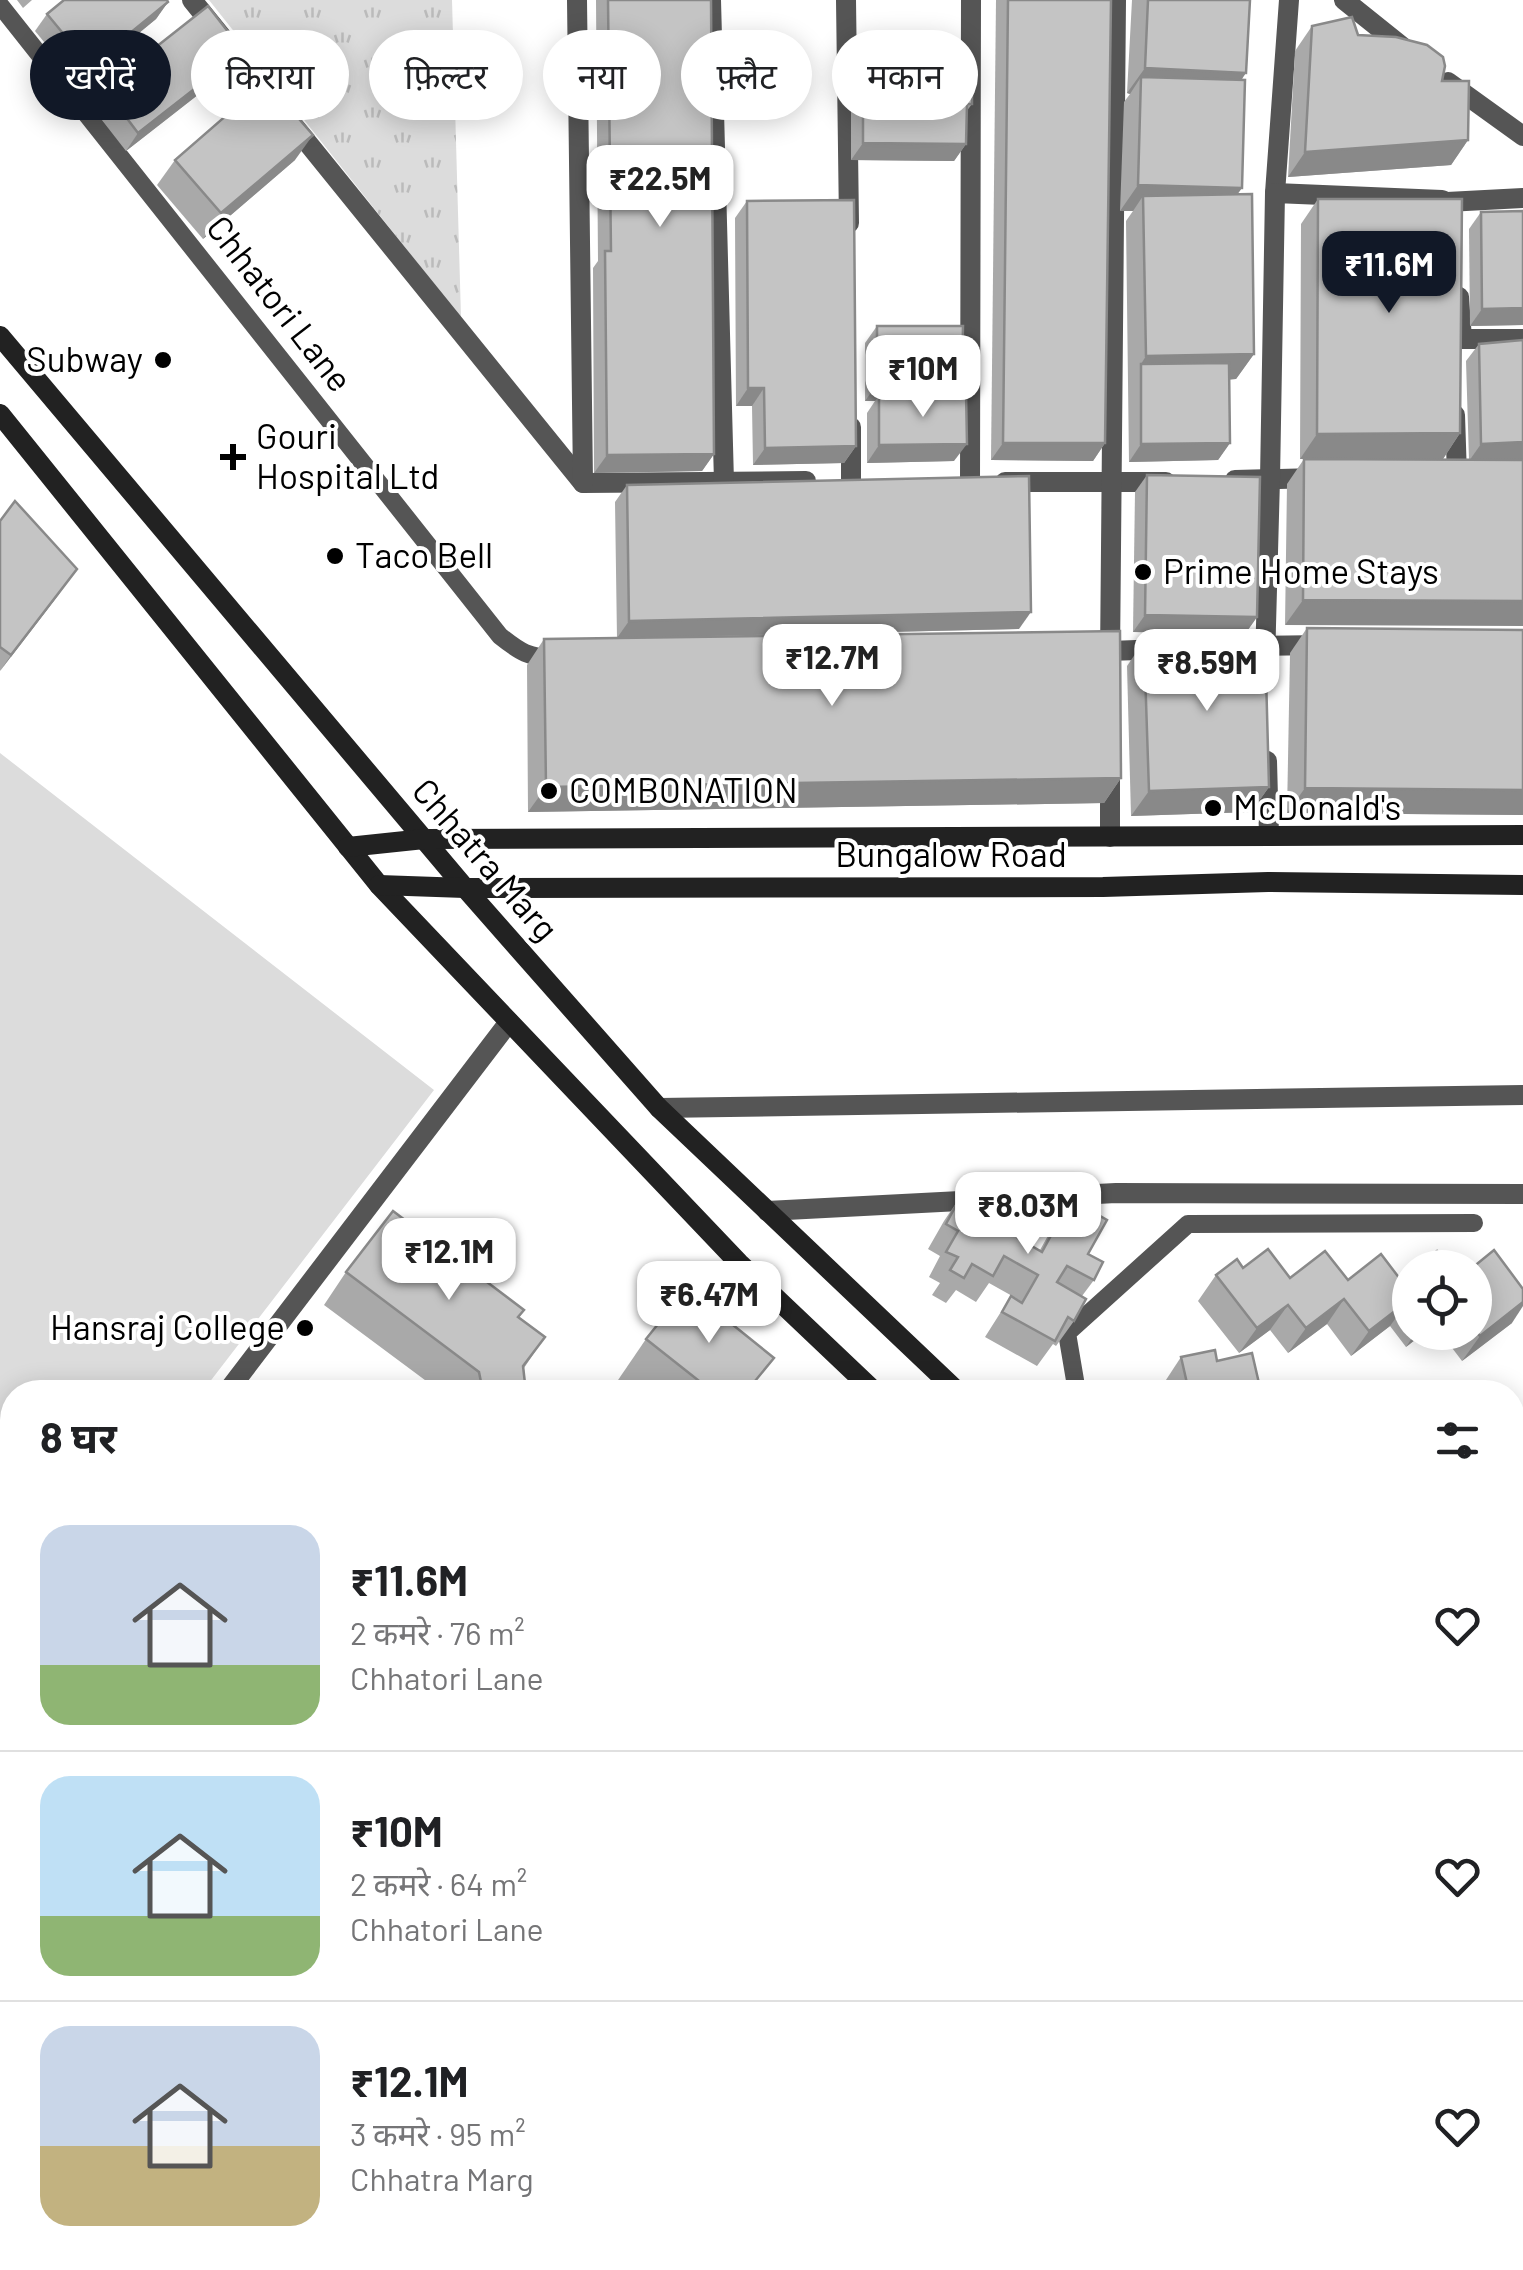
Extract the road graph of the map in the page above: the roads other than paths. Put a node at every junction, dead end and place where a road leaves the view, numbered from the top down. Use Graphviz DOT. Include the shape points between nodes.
graph roads {
  1 [pos="192,0"];
  2 [pos="577,0"];
  3 [pos="711,0"];
  4 [pos="846,0"];
  5 [pos="971,0"];
  6 [pos="1116,0"];
  7 [pos="1289,0"];
  8 [pos="1344,0"];
  9 [pos="0,5"];
  10 [pos="1523,136"];
  11 [pos="1274,192"];
  12 [pos="1523,198"];
  13 [pos="849,250"];
  14 [pos="1457,269"];
  15 [pos="0,336"];
  16 [pos="1462,339"];
  17 [pos="1523,339"];
  18 [pos="1455,362"];
  19 [pos="1454,398"];
  20 [pos="850,404"];
  21 [pos="0,414"];
  22 [pos="1456,476"];
  23 [pos="1345,478"];
  24 [pos="1270,479"];
  25 [pos="724,482"];
  26 [pos="582,483"];
  27 [pos="1112,484"];
  28 [pos="1344,645"];
  29 [pos="1264,646"];
  30 [pos="1226,647"];
  31 [pos="1187,648"];
  32 [pos="575,658"];
  33 [pos="1265,684"];
  34 [pos="1267,741"];
  35 [pos="1110,744"];
  36 [pos="1523,835"];
  37 [pos="1270,836"];
  38 [pos="1110,837"];
  39 [pos="424,840"];
  40 [pos="348,846"];
  41 [pos="380,885"];
  42 [pos="1523,886"];
  43 [pos="465,888"];
  44 [pos="510,1022"];
  45 [pos="1523,1096"];
  46 [pos="660,1108"];
  47 [pos="1523,1194"];
  48 [pos="766,1211"];
  49 [pos="1474,1224"];
  50 [pos="236,1380"];
  51 [pos="862,1380"];
  52 [pos="945,1380"];
  53 [pos="1076,1380"];
  1 -- 26 [label="street"];
  2 -- 26 [label="street"];
  3 -- 25 [label="street"];
  4 -- 13 [label="street"];
  5 -- 27 [label="street" via="960,482"];
  6 -- 27 [label="street"];
  7 -- 11 [label="street"];
  8 -- 10 [label="street"];
  9 -- 32 [label="lane, Chhatori Lane" via="500,636 536,658"];
  11 -- 12 [label="street" via="1442,200 1450,209"];
  11 -- 24 [label="street"];
  14 -- 16 [label="street"];
  15 -- 39 [label="street, Chhatra Marg"];
  16 -- 17 [label="street"];
  16 -- 18 [label="street"];
  19 -- 22 [label="street"];
  20 -- 25 [label="street" via="861,481"];
  21 -- 40 [label="street"];
  23 -- 24 [label="street"];
  24 -- 27 [label="street"];
  24 -- 29 [label="street"];
  25 -- 26 [label="street"];
  27 -- 31 [label="street" via="1105,657"];
  28 -- 29 [label="street"];
  29 -- 30 [label="street"];
  29 -- 33 [label="street"];
  34 -- 37 [label="street"];
  35 -- 38 [label="street"];
  36 -- 37 [label="street"];
  37 -- 38 [label="street"];
  38 -- 39 [label="street"];
  39 -- 40 [label="street"];
  39 -- 43 [label="street, Chhatra Marg"];
  40 -- 41 [label="street"];
  41 -- 43 [label="street, Bungalow Road"];
  41 -- 44 [label="street"];
  42 -- 43 [label="street, Bungalow Road"];
  43 -- 46 [label="street, Chhatra Marg"];
  44 -- 50 [label="street"];
  44 -- 51 [label="street" via="739,1264"];
  45 -- 46 [label="street"];
  46 -- 48 [label="street, Chhatra Marg"];
  47 -- 48 [label="street" via="1116,1193"];
  48 -- 52 [label="street, Chhatra Marg"];
  49 -- 53 [label="lane" via="1188,1224 1067,1334"];
}
